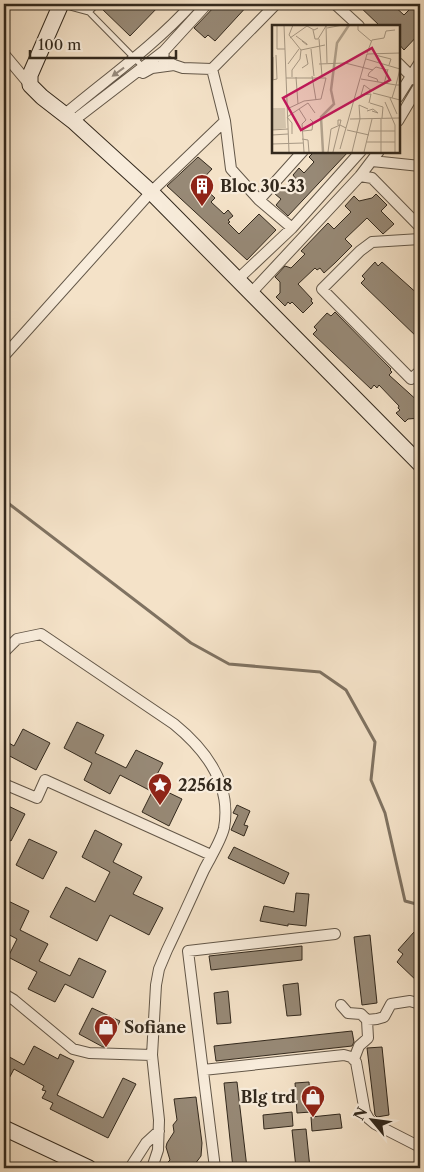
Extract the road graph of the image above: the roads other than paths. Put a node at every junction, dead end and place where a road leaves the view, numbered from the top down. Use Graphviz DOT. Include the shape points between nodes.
graph roads {
  1 [pos="61,4"];
  2 [pos="96,4"];
  3 [pos="192,4"];
  4 [pos="207,4"];
  5 [pos="276,4"];
  6 [pos="335,4"];
  7 [pos="89,12"];
  8 [pos="358,25"];
  9 [pos="164,51"];
  10 [pos="4,54"];
  11 [pos="136,58"];
  12 [pos="420,62"];
  13 [pos="399,64"];
  14 [pos="174,65"];
  15 [pos="143,67"];
  16 [pos="212,69"];
  17 [pos="411,76"];
  18 [pos="122,83"];
  19 [pos="30,85"];
  20 [pos="420,85"];
  21 [pos="399,95"];
  22 [pos="68,118"];
  23 [pos="399,119"];
  24 [pos="225,121"];
  25 [pos="302,152"];
  26 [pos="360,152"];
  27 [pos="378,152"];
  28 [pos="372,161"];
  29 [pos="420,166"];
  30 [pos="360,176"];
  31 [pos="151,192"];
  32 [pos="259,200"];
  33 [pos="420,227"];
  34 [pos="292,228"];
  35 [pos="420,239"];
  36 [pos="238,279"];
  37 [pos="252,292"];
  38 [pos="4,356"];
  39 [pos="420,371"];
  40 [pos="419,461"];
  41 [pos="4,652"];
  42 [pos="4,784"];
  43 [pos="211,855"];
  44 [pos="336,934"];
  45 [pos="4,994"];
  46 [pos="420,1004"];
  47 [pos="341,1005"];
  48 [pos="367,1020"];
  49 [pos="152,1055"];
  50 [pos="354,1060"];
  51 [pos="203,1070"];
  52 [pos="4,1128"];
  53 [pos="159,1130"];
  54 [pos="420,1147"];
  55 [pos="89,1168"];
  56 [pos="130,1168"];
  57 [pos="152,1168"];
  58 [pos="215,1168"];
  1 -- 7 [label="lane"];
  1 -- 19 [label="street" via="30,76"];
  2 -- 7 [label="lane"];
  3 -- 11 [label="street"];
  4 -- 9 [label="street"];
  5 -- 16 [label="street"];
  6 -- 8 [label="street"];
  7 -- 11 [label="lane"];
  9 -- 14 [label="street" via="163,59"];
  9 -- 15 [label="street"];
  10 -- 19 [label="street"];
  11 -- 15 [label="lane"];
  11 -- 22 [label="street, one-way" via="102,83"];
  12 -- 17 [label="street"];
  13 -- 17 [label="street"];
  14 -- 16 [label="street"];
  14 -- 18 [label="street" via="152,68"];
  15 -- 18 [label="street"];
  16 -- 24 [label="street"];
  17 -- 20 [label="street"];
  17 -- 21 [label="street"];
  18 -- 22 [label="street"];
  19 -- 22 [label="street"];
  20 -- 23 [label="street"];
  22 -- 31 [label="street"];
  24 -- 31 [label="street"];
  24 -- 32 [label="street" via="231,169"];
  25 -- 32 [label="street"];
  26 -- 34 [label="street"];
  27 -- 28 [label="street"];
  28 -- 29 [label="street"];
  28 -- 30 [label="street"];
  30 -- 33 [label="street" via="372,178"];
  30 -- 37 [label="street"];
  31 -- 36 [label="street"];
  31 -- 38 [label="street"];
  32 -- 34 [label="street"];
  34 -- 36 [label="street"];
  35 -- 39 [label="street" via="372,242 322,290 411,379"];
  36 -- 37 [label="street"];
  37 -- 40 [label="street"];
  41 -- 43 [label="street" via="17,639 41,634 190,738 218,776 224,796 224,830"];
  42 -- 43 [label="street" via="36,798 45,780"];
  43 -- 49 [label="street" via="159,969"];
  44 -- 51 [label="street" via="188,951"];
  45 -- 49 [label="street" via="73,1049"];
  46 -- 48 [label="street" via="410,1001 391,1004 384,1017"];
  47 -- 48 [label="street" via="348,1013 361,1014"];
  48 -- 50 [label="street" via="368,1038 359,1046"];
  49 -- 53 [label="street"];
  50 -- 51 [label="street" via="344,1055"];
  50 -- 54 [label="street" via="369,1119"];
  51 -- 58 [label="street"];
  52 -- 55 [label="street"];
  53 -- 56 [label="street"];
  53 -- 57 [label="street" via="158,1150"];
}
